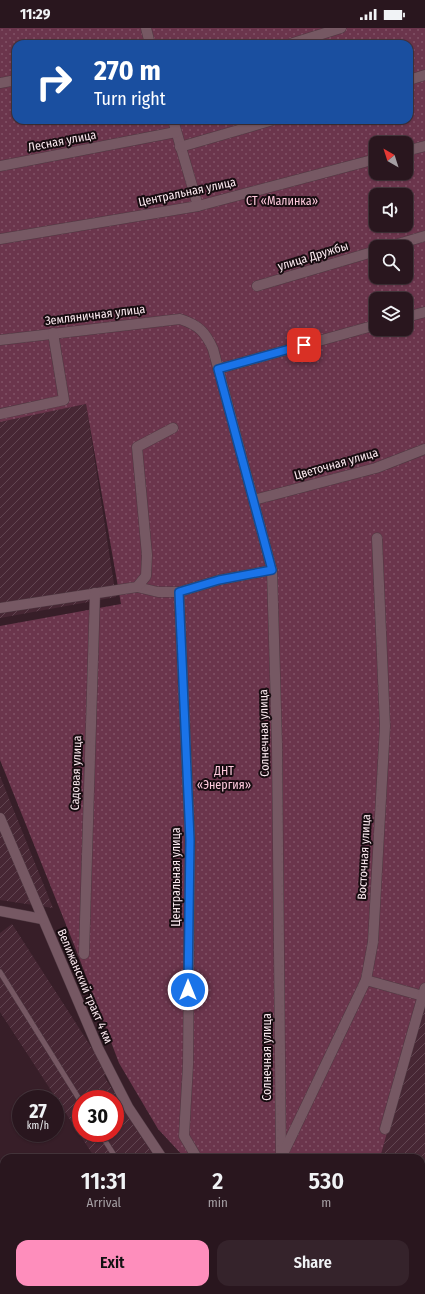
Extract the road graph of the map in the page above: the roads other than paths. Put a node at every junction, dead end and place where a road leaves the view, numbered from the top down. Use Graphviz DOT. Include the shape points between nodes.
graph roads {
  1 [pos="146,28"];
  2 [pos="341,28"];
  3 [pos="149,40"];
  4 [pos="303,40"];
  5 [pos="425,75"];
  6 [pos="413,79"];
  7 [pos="12,81"];
  8 [pos="0,83"];
  9 [pos="173,124"];
  10 [pos="259,124"];
  11 [pos="176,132"];
  12 [pos="425,146"];
  13 [pos="180,147"];
  14 [pos="413,149"];
  15 [pos="369,161"];
  16 [pos="0,166"];
  17 [pos="198,206"];
  18 [pos="425,236"];
  19 [pos="0,239"];
  20 [pos="412,240"];
  21 [pos="369,252"];
  22 [pos="257,286"];
  23 [pos="425,312"];
  24 [pos="413,315"];
  25 [pos="192,323"];
  26 [pos="369,327"];
  27 [pos="53,334"];
  28 [pos="0,340"];
  29 [pos="218,369"];
  30 [pos="0,414"];
  31 [pos="173,428"];
  32 [pos="425,449"];
  33 [pos="254,500"];
  34 [pos="378,538"];
  35 [pos="272,570"];
  36 [pos="137,586"];
  37 [pos="179,592"];
  38 [pos="95,593"];
  39 [pos="0,608"];
  40 [pos="0,818"];
  41 [pos="0,911"];
  42 [pos="42,919"];
  43 [pos="84,954"];
  44 [pos="0,972"];
  45 [pos="366,980"];
  46 [pos="424,992"];
  47 [pos="74,1090"];
  48 [pos="385,1129"];
  49 [pos="106,1142"];
  50 [pos="113,1154"];
  51 [pos="159,1154"];
  52 [pos="195,1154"];
  53 [pos="281,1154"];
  54 [pos="283,1154"];
  1 -- 3 [label="street"];
  2 -- 4 [label="street"];
  5 -- 6 [label="street"];
  7 -- 8 [label="street"];
  9 -- 11 [label="street"];
  10 -- 13 [label="street"];
  11 -- 13 [label="street"];
  11 -- 16 [label="street, Лесная улица"];
  12 -- 14 [label="street"];
  13 -- 17 [label="street"];
  15 -- 17 [label="street, Центральная улица"];
  17 -- 19 [label="street, Центральная улица"];
  18 -- 20 [label="street"];
  21 -- 22 [label="street, улица Дружбы"];
  23 -- 24 [label="street"];
  25 -- 27 [label="street, Земляничная улица" via="168,320"];
  25 -- 29 [label="street, Солнечная улица" via="206,334 210,341"];
  26 -- 29 [label="street"];
  27 -- 28 [label="street, Земляничная улица"];
  27 -- 30 [label="street" via="64,400"];
  29 -- 33 [label="street, Солнечная улица"];
  31 -- 36 [label="street" via="138,447 147,555 146,576"];
  32 -- 33 [label="street, Цветочная улица" via="376,468"];
  33 -- 35 [label="street, Солнечная улица"];
  34 -- 45 [label="street, Восточная улица" via="385,726 373,942"];
  35 -- 37 [label="street" via="219,580"];
  35 -- 53 [label="street, Солнечная улица" via="277,744"];
  36 -- 37 [label="street" via="158,592"];
  36 -- 38 [label="street"];
  37 -- 52 [label="street, Центральная улица" via="190,840 188,1065 184,1136"];
  38 -- 39 [label="street"];
  38 -- 43 [label="street, Садовая улица"];
  40 -- 42 [label="street, Велижанский тракт 4 км"];
  41 -- 42 [label="street"];
  42 -- 51 [label="street, Велижанский тракт 4 км" via="98,1048 128,1107"];
  44 -- 47 [label="lane"];
  45 -- 46 [label="street"];
  45 -- 54 [label="street, Восточная улица"];
  46 -- 48 [label="street"];
  49 -- 50 [label="lane"];
}
